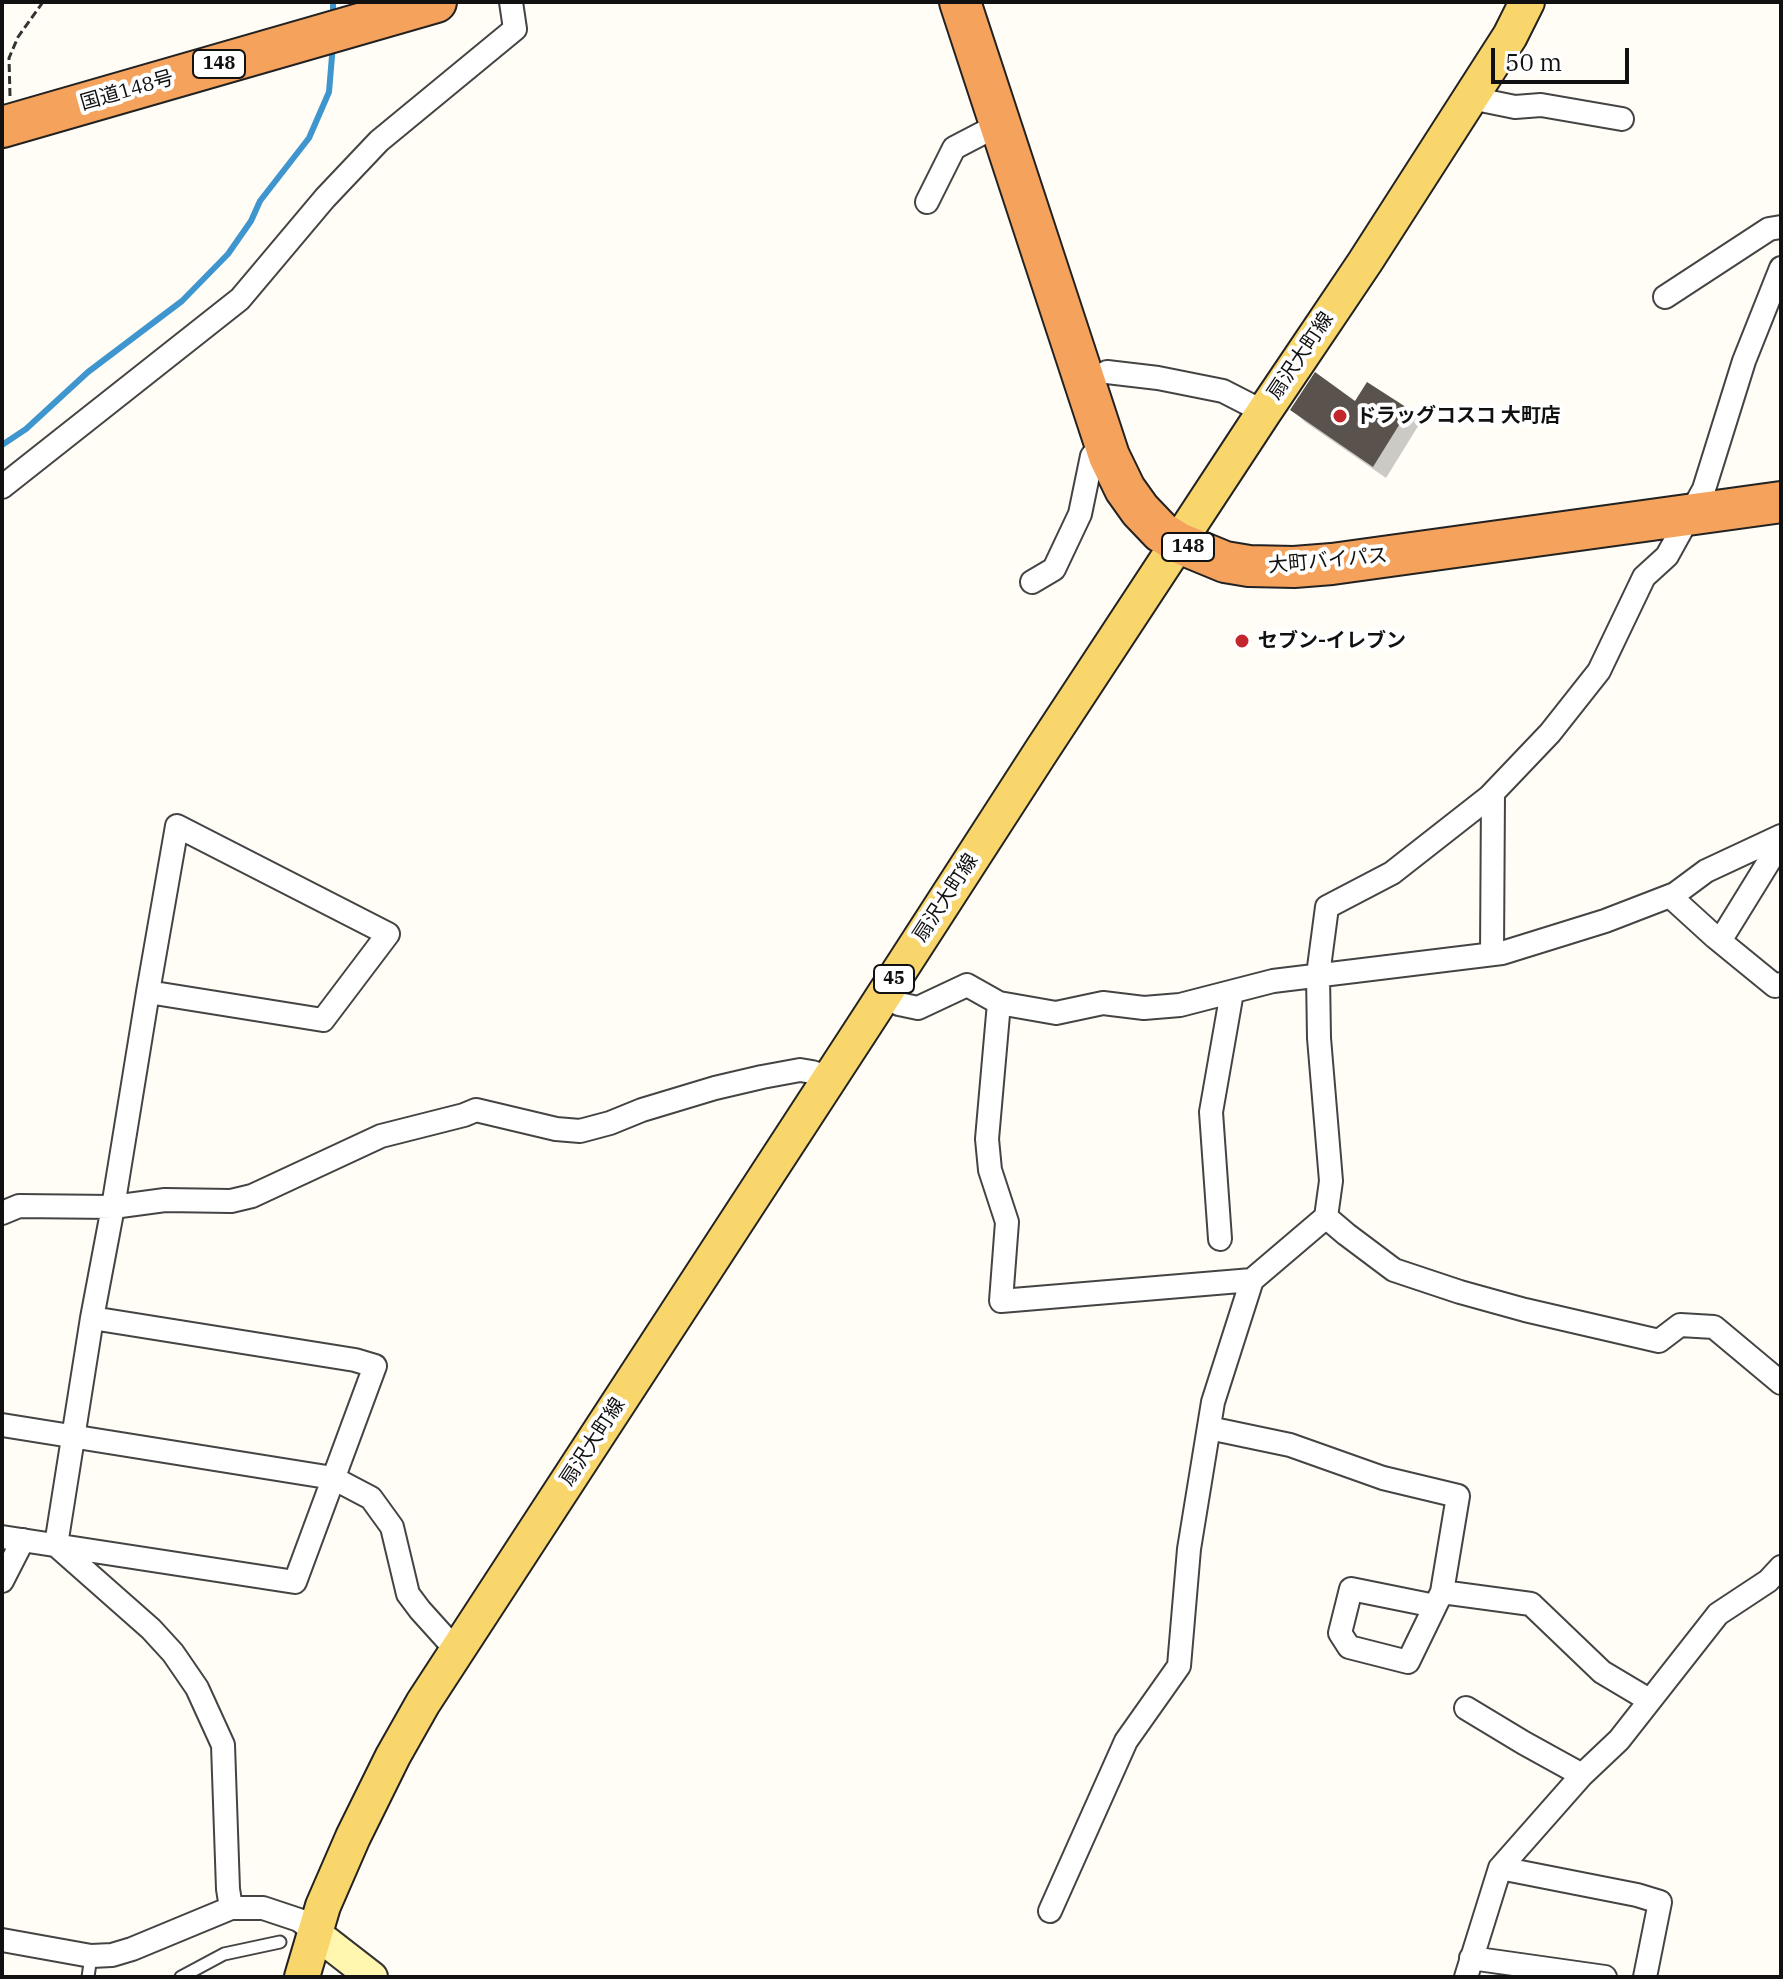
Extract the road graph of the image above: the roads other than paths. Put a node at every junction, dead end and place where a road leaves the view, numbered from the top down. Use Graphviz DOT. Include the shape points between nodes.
graph roads {
  1 [pos="511,2"];
  2 [pos="960,2"];
  3 [pos="988,2"];
  4 [pos="1527,2"];
  5 [pos="420,4"];
  6 [pos="1471,98"];
  7 [pos="1622,119"];
  8 [pos="1006,122"];
  9 [pos="7,126"];
  10 [pos="927,202"];
  11 [pos="1781,227"];
  12 [pos="1781,268"];
  13 [pos="1665,297"];
  14 [pos="1107,372"];
  15 [pos="1264,412"];
  16 [pos="1104,441"];
  17 [pos="1781,478"];
  18 [pos="2,487"];
  19 [pos="1697,501"];
  20 [pos="1781,502"];
  21 [pos="1186,533"];
  22 [pos="1032,582"];
  23 [pos="1493,793"];
  24 [pos="1781,836"];
  25 [pos="1781,842"];
  26 [pos="1670,896"];
  27 [pos="1720,941"];
  28 [pos="1492,954"];
  29 [pos="1318,975"];
  30 [pos="1781,984"];
  31 [pos="148,992"];
  32 [pos="1232,992"];
  33 [pos="883,996"];
  34 [pos="999,1003"];
  35 [pos="830,1078"];
  36 [pos="113,1207"];
  37 [pos="2,1213"];
  38 [pos="1326,1217"];
  39 [pos="1220,1239"];
  40 [pos="1252,1280"];
  41 [pos="92,1318"];
  42 [pos="1781,1383"];
  43 [pos="2,1425"];
  44 [pos="1209,1428"];
  45 [pos="73,1437"];
  46 [pos="333,1478"];
  47 [pos="12,1539"];
  48 [pos="56,1545"];
  49 [pos="1781,1567"];
  50 [pos="2,1581"];
  51 [pos="457,1651"];
  52 [pos="1649,1700"];
  53 [pos="1466,1708"];
  54 [pos="1582,1775"];
  55 [pos="1500,1868"];
  56 [pos="231,1908"];
  57 [pos="1050,1911"];
  58 [pos="314,1932"];
  59 [pos="2,1940"];
  60 [pos="280,1942"];
  61 [pos="89,1967"];
  62 [pos="1468,1967"];
  63 [pos="181,1977"];
  64 [pos="302,1977"];
  65 [pos="372,1977"];
  66 [pos="1605,1977"];
  67 [pos="1645,1977"];
  1 -- 18 [label="street" via="515,29 379,141 240,299"];
  2 -- 8 [label="highway, 大町バイパス / 148"];
  3 -- 14 [label="highway, 大町バイパス / 148"];
  4 -- 6 [label="main road, 扇沢大町線 / 45"];
  5 -- 9 [label="highway, 国道148号 / 148"];
  6 -- 7 [label="street"];
  6 -- 15 [label="main road, 扇沢大町線 / 45"];
  8 -- 10 [label="street" via="954,148"];
  8 -- 16 [label="highway, 大町バイパス / 148"];
  11 -- 13 [label="street" via="1769,229"];
  12 -- 19 [label="street"];
  14 -- 15 [label="street" via="1223,391"];
  14 -- 21 [label="highway, 大町バイパス / 148" via="1141,465 1177,511"];
  15 -- 21 [label="main road, 扇沢大町線 / 45"];
  16 -- 21 [label="highway, 大町バイパス / 148" via="1140,510 1161,532"];
  16 -- 22 [label="street" via="1092,456 1080,514 1054,569"];
  17 -- 19 [label="highway, 大町バイパス / 148"];
  19 -- 20 [label="highway, 大町バイパス / 148"];
  19 -- 21 [label="highway, 大町バイパス / 148" via="1294,567 1225,562"];
  19 -- 23 [label="street" via="1667,556 1644,577 1599,671"];
  21 -- 33 [label="main road, 扇沢大町線 / 45"];
  23 -- 28 [label="street"];
  23 -- 29 [label="street" via="1392,873 1327,907"];
  24 -- 26 [label="street" via="1706,871"];
  25 -- 27 [label="street"];
  26 -- 27 [label="street"];
  26 -- 28 [label="street"];
  27 -- 30 [label="street" via="1775,986"];
  28 -- 29 [label="street"];
  29 -- 32 [label="street"];
  29 -- 38 [label="street" via="1331,1181"];
  31 -- 31 [label="street" via="177,826 388,934 323,1020"];
  31 -- 36 [label="street"];
  32 -- 34 [label="street" via="1180,1005 1103,1003 1056,1013"];
  32 -- 39 [label="street" via="1211,1112"];
  33 -- 34 [label="street" via="918,1008 967,985"];
  33 -- 35 [label="main road, 扇沢大町線 / 45"];
  34 -- 40 [label="street" via="987,1139 990,1170 1007,1222 1001,1301"];
  35 -- 36 [label="street" via="800,1070 762,1077 580,1131 476,1110 381,1136 252,1196"];
  35 -- 51 [label="main road, 扇沢大町線 / 45"];
  36 -- 37 [label="street" via="19,1206"];
  36 -- 41 [label="street"];
  38 -- 40 [label="street"];
  38 -- 42 [label="street" via="1394,1270 1460,1292 1659,1341 1680,1325 1714,1327"];
  40 -- 44 [label="street"];
  41 -- 45 [label="street"];
  41 -- 46 [label="street" via="375,1366"];
  43 -- 45 [label="street"];
  44 -- 52 [label="street" via="1290,1445 1383,1478 1458,1496 1438,1599 1531,1604 1602,1672"];
  44 -- 57 [label="street" via="1189,1549 1179,1666 1126,1741"];
  45 -- 46 [label="street"];
  45 -- 48 [label="street"];
  46 -- 48 [label="street" via="295,1582"];
  46 -- 51 [label="street" via="371,1498 392,1527 408,1594"];
  47 -- 48 [label="street"];
  47 -- 50 [label="street"];
  48 -- 56 [label="street" via="151,1629 197,1688 223,1745"];
  49 -- 52 [label="street" via="1718,1614"];
  51 -- 58 [label="main road, 扇沢大町線 / 45" via="393,1756"];
  52 -- 54 [label="street" via="1619,1740"];
  53 -- 54 [label="street"];
  54 -- 55 [label="street"];
  55 -- 62 [label="street"];
  55 -- 67 [label="street" via="1660,1902"];
  56 -- 58 [label="street" via="263,1908 299,1920"];
  56 -- 61 [label="street"];
  58 -- 64 [label="main road, 扇沢大町線 / 45"];
  58 -- 65 [label="street"];
  59 -- 61 [label="street"];
  60 -- 63 [label="lane" via="224,1954"];
  62 -- 66 [label="street"];
}
